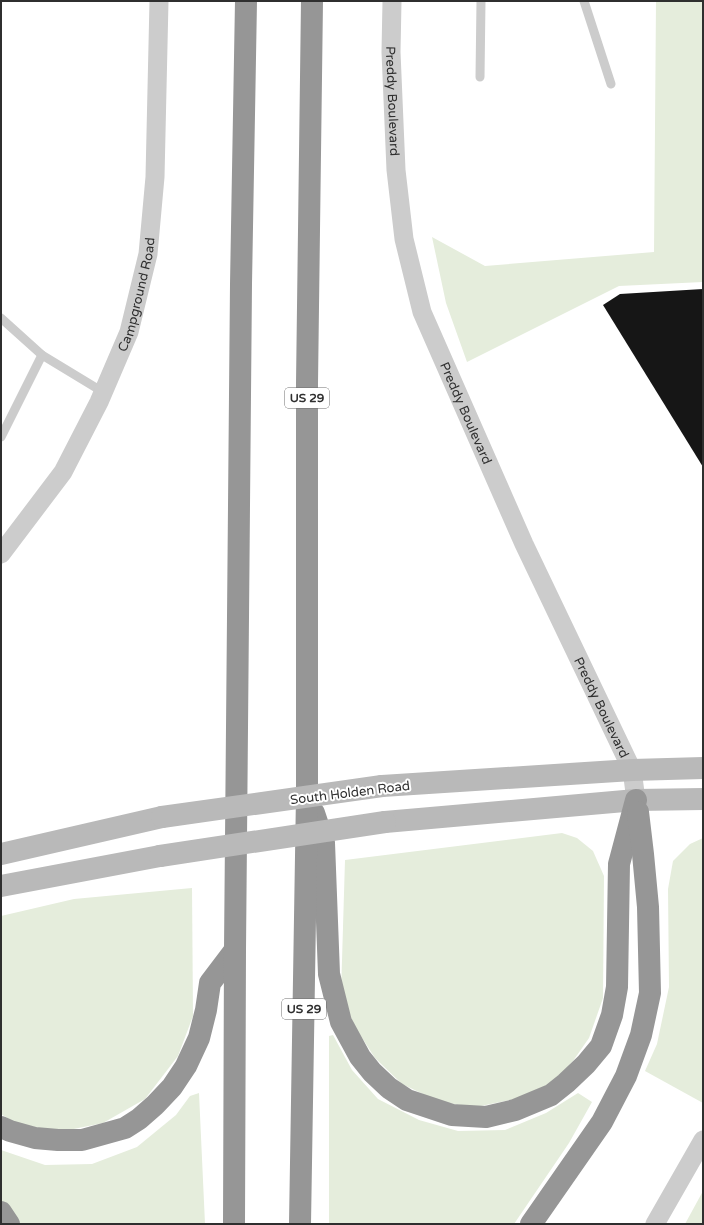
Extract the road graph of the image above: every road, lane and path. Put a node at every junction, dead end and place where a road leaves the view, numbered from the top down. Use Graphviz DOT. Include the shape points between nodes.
graph roads {
  1 [pos="159,1"];
  2 [pos="246,1"];
  3 [pos="312,1"];
  4 [pos="392,1"];
  5 [pos="481,1"];
  6 [pos="584,1"];
  7 [pos="480,77"];
  8 [pos="611,84"];
  9 [pos="1,318"];
  10 [pos="42,355"];
  11 [pos="103,392"];
  12 [pos="1,437"];
  13 [pos="1,554"];
  14 [pos="703,768"];
  15 [pos="632,770"];
  16 [pos="308,795"];
  17 [pos="703,799"];
  18 [pos="636,800"];
  19 [pos="1,854"];
  20 [pos="1,886"];
  21 [pos="235,950"];
  22 [pos="1,1127"];
  23 [pos="703,1140"];
  24 [pos="1,1212"];
  25 [pos="9,1224"];
  26 [pos="234,1224"];
  27 [pos="300,1224"];
  28 [pos="531,1224"];
  29 [pos="655,1224"];
  1 -- 11 [label="street, Campground Road" via="155,177 148,254 129,332"];
  2 -- 21 [label="highway"];
  3 -- 16 [label="highway, US 29" via="307,383"];
  4 -- 15 [label="street, Preddy Boulevard" via="391,52 396,170 404,239 422,312 524,544"];
  5 -- 7 [label="lane"];
  6 -- 8 [label="lane"];
  9 -- 10 [label="lane"];
  10 -- 11 [label="lane"];
  10 -- 12 [label="lane"];
  11 -- 13 [label="street, Campground Road" via="63,472"];
  14 -- 15 [label="main road, South Holden Road"];
  15 -- 18 [label="street, Preddy Boulevard"];
  15 -- 19 [label="main road, South Holden Road, bridge" via="382,786 162,817"];
  16 -- 18 [label="highway" via="324,843 329,974 341,1022 352,1043 372,1072 407,1100 452,1115 486,1117 515,1110 551,1095 581,1069 601,1046 618,987 619,864"];
  16 -- 27 [label="highway, US 29"];
  17 -- 18 [label="main road"];
  18 -- 20 [label="main road, bridge" via="385,822 160,856"];
  18 -- 28 [label="highway" via="644,854 650,993 641,1035 626,1076 602,1122"];
  21 -- 22 [label="highway" via="210,983 199,1038 186,1066 172,1087 140,1118 125,1128 82,1140 35,1138"];
  21 -- 26 [label="highway"];
  23 -- 29 [label="street"];
  24 -- 25 [label="highway"];
}
